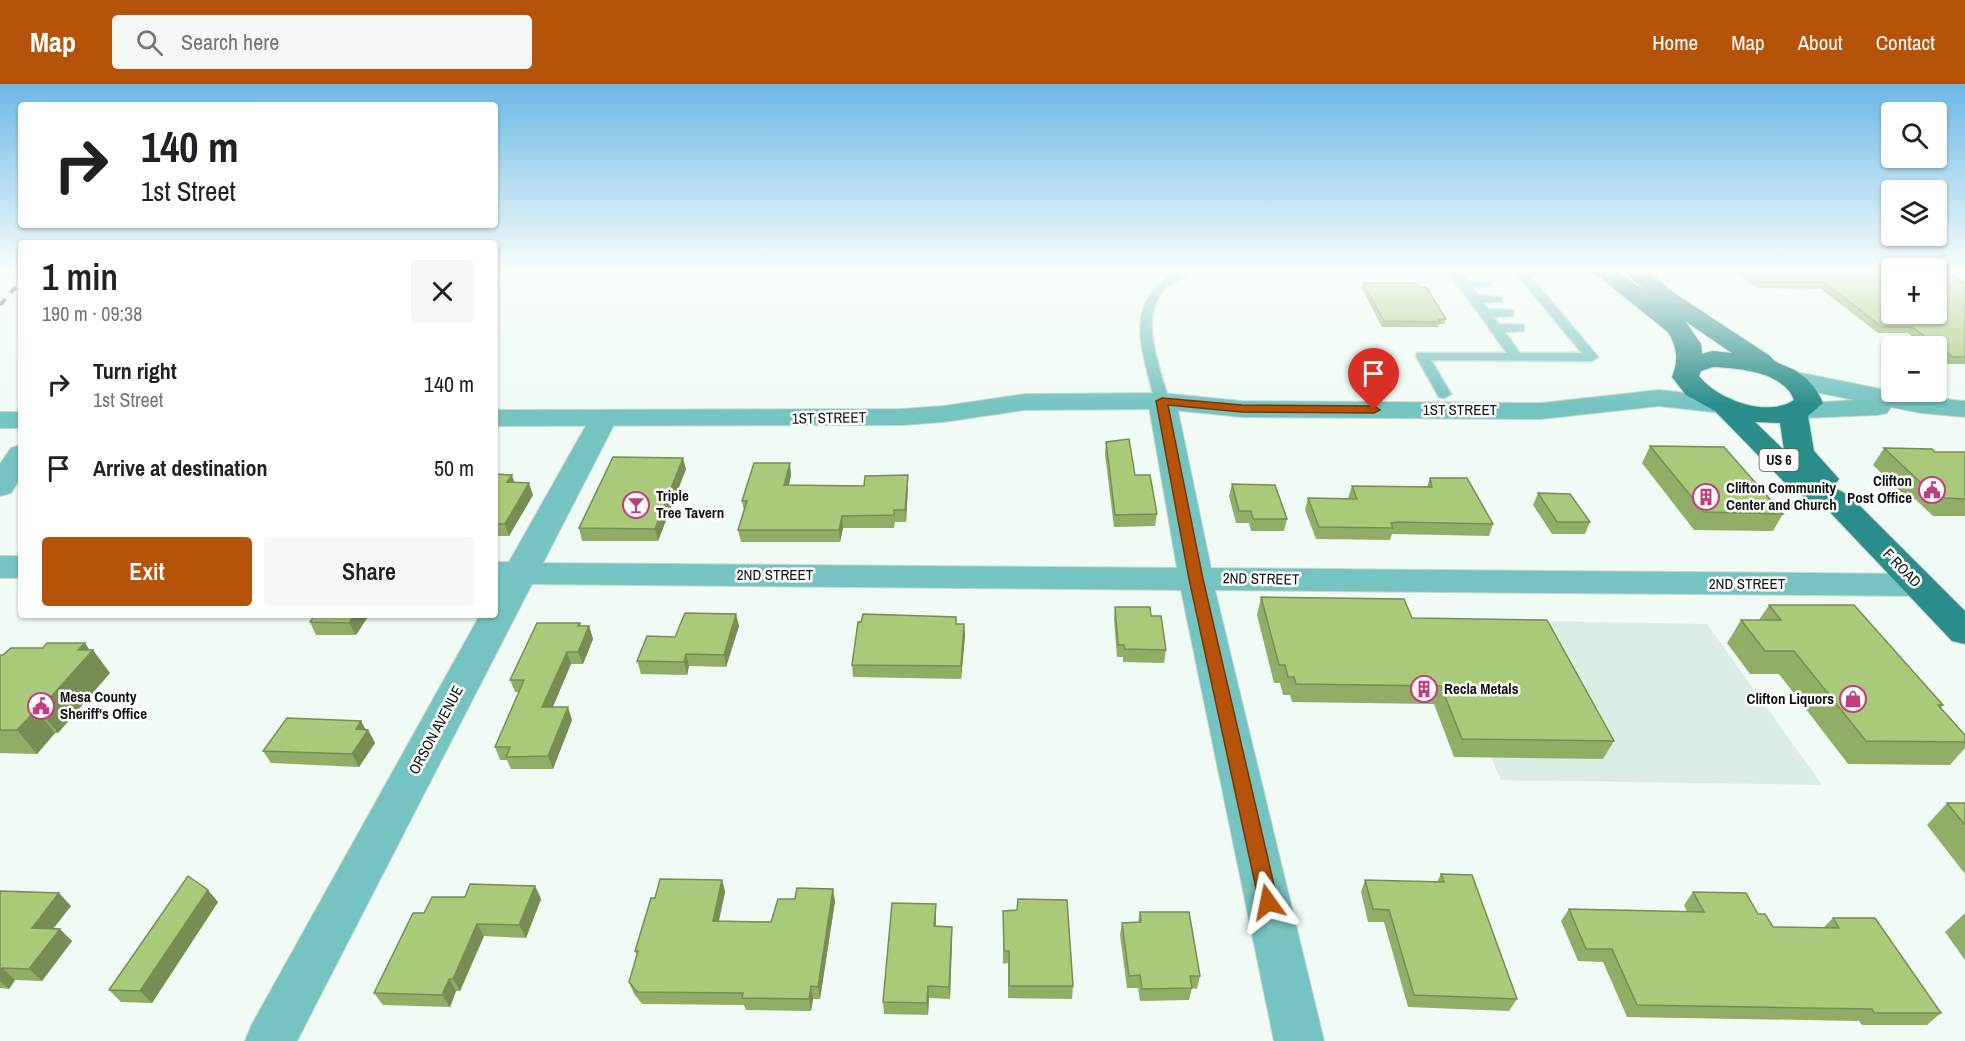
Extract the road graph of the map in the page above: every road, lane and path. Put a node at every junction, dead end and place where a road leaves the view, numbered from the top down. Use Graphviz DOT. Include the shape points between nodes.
graph roads {
  1 [pos="1148,316"];
  2 [pos="1488,316"];
  3 [pos="1559,316"];
  4 [pos="1662,316"];
  5 [pos="1693,316"];
  6 [pos="1496,328"];
  7 [pos="1520,328"];
  8 [pos="1551,328"];
  9 [pos="1569,328"];
  10 [pos="1517,357"];
  11 [pos="1687,370"];
  12 [pos="1784,376"];
  13 [pos="1444,394"];
  14 [pos="1162,401"];
  15 [pos="1921,405"];
  16 [pos="1724,406"];
  17 [pos="1965,409"];
  18 [pos="1799,412"];
  19 [pos="498,418"];
  20 [pos="603,419"];
  21 [pos="0,420"];
  22 [pos="18,420"];
  23 [pos="18,459"];
  24 [pos="0,487"];
  25 [pos="1839,503"];
  26 [pos="0,567"];
  27 [pos="18,567"];
  28 [pos="507,573"];
  29 [pos="1196,579"];
  30 [pos="1919,585"];
  31 [pos="498,591"];
  32 [pos="484,618"];
  33 [pos="1965,632"];
  34 [pos="270,1041"];
  35 [pos="1299,1041"];
  1 -- 14 [label="lane" via="1147,333"];
  2 -- 6 [label="lane"];
  3 -- 9 [label="lane"];
  4 -- 11 [label="main road" via="1677,327 1688,344"];
  5 -- 12 [label="main road, US 6"];
  6 -- 7 [label="lane"];
  6 -- 10 [label="lane"];
  8 -- 9 [label="lane"];
  9 -- 10 [label="lane" via="1592,357"];
  10 -- 13 [label="lane" via="1422,356"];
  11 -- 12 [label="main road" via="1706,360 1727,359"];
  11 -- 13 [label="street, 1ST STREET" via="1528,395"];
  11 -- 16 [label="main road, US 6" via="1688,384"];
  12 -- 15 [label="street"];
  12 -- 18 [label="main road, US 6" via="1808,396 1809,404"];
  13 -- 14 [label="street, 1ST STREET" via="1233,391"];
  14 -- 16 [label="street, 1ST STREET" via="1242,409 1529,411 1659,398"];
  14 -- 20 [label="street, 1ST STREET" via="1025,402 902,417"];
  14 -- 29 [label="street"];
  15 -- 17 [label="street"];
  15 -- 18 [label="street"];
  16 -- 18 [label="main road, US 6" via="1762,415"];
  16 -- 25 [label="main road, F ROAD / US 6" via="1803,484"];
  18 -- 25 [label="main road, F ROAD / US 6" via="1796,445 1806,464 1831,485"];
  19 -- 20 [label="street, 1ST STREET"];
  20 -- 28 [label="street, ORSON AVENUE"];
  21 -- 22 [label="street"];
  23 -- 24 [label="street"];
  25 -- 30 [label="main road, F ROAD / US 6"];
  26 -- 27 [label="street"];
  28 -- 29 [label="street, 2ND STREET"];
  28 -- 31 [label="street, ORSON AVENUE"];
  29 -- 30 [label="street, 2ND STREET"];
  29 -- 35 [label="street"];
  30 -- 33 [label="main road, F ROAD / US 6"];
  32 -- 34 [label="street, ORSON AVENUE"];
}
